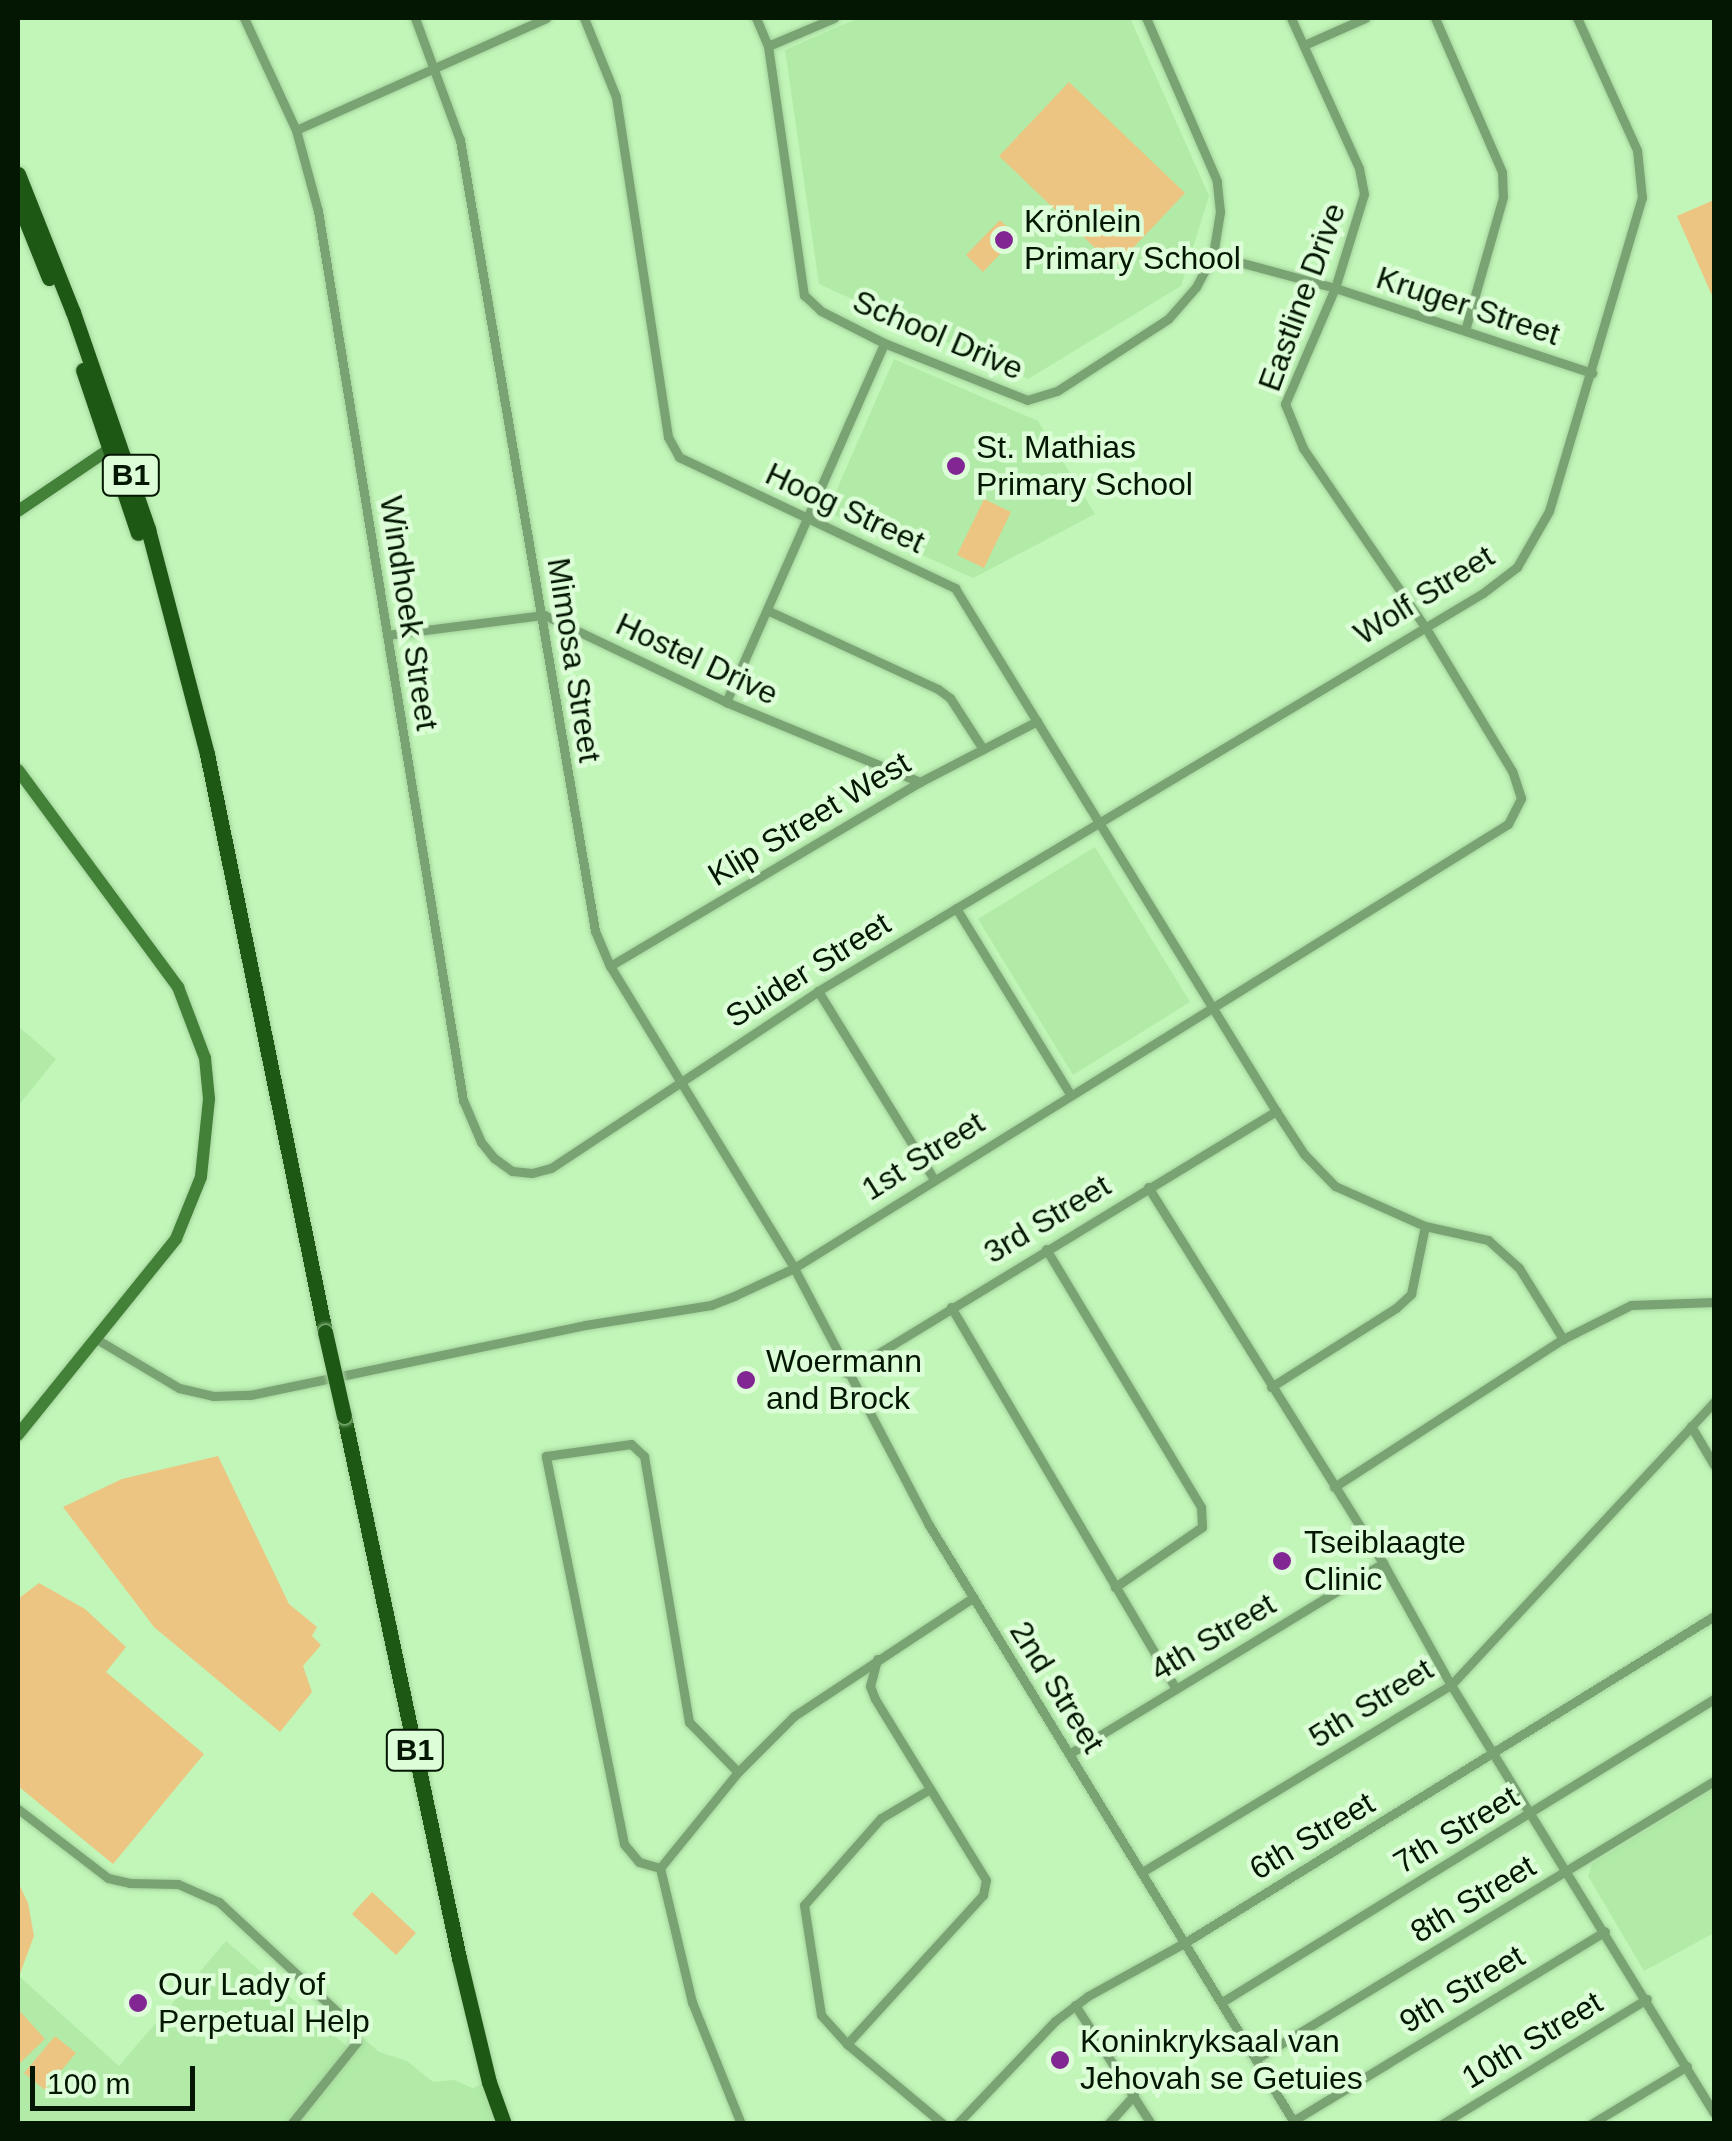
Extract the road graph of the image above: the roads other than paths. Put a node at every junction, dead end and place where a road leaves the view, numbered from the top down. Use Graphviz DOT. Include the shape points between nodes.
graph roads {
  1 [pos="244,18"];
  2 [pos="414,18"];
  3 [pos="546,18"];
  4 [pos="584,18"];
  5 [pos="756,18"];
  6 [pos="834,18"];
  7 [pos="1146,18"];
  8 [pos="1292,18"];
  9 [pos="1366,18"];
  10 [pos="1434,18"];
  11 [pos="1577,18"];
  12 [pos="1304,45"];
  13 [pos="768,46"];
  14 [pos="436,67"];
  15 [pos="296,130"];
  16 [pos="18,174"];
  17 [pos="18,201"];
  18 [pos="1212,255"];
  19 [pos="1335,288"];
  20 [pos="1464,330"];
  21 [pos="884,343"];
  22 [pos="1592,374"];
  23 [pos="116,446"];
  24 [pos="18,511"];
  25 [pos="808,518"];
  26 [pos="769,612"];
  27 [pos="544,615"];
  28 [pos="1425,628"];
  29 [pos="387,635"];
  30 [pos="726,702"];
  31 [pos="1037,722"];
  32 [pos="982,749"];
  33 [pos="18,770"];
  34 [pos="920,782"];
  35 [pos="1096,822"];
  36 [pos="956,908"];
  37 [pos="610,966"];
  38 [pos="818,991"];
  39 [pos="1211,1008"];
  40 [pos="681,1078"];
  41 [pos="1070,1094"];
  42 [pos="1276,1111"];
  43 [pos="551,1168"];
  44 [pos="933,1178"];
  45 [pos="1148,1187"];
  46 [pos="1425,1226"];
  47 [pos="1046,1249"];
  48 [pos="794,1268"];
  49 [pos="1714,1302"];
  50 [pos="951,1308"];
  51 [pos="1563,1339"];
  52 [pos="98,1340"];
  53 [pos="846,1372"];
  54 [pos="1272,1387"];
  55 [pos="1714,1402"];
  56 [pos="1691,1426"];
  57 [pos="19,1433"];
  58 [pos="1714,1466"];
  59 [pos="1334,1487"];
  60 [pos="1383,1564"];
  61 [pos="1115,1587"];
  62 [pos="972,1598"];
  63 [pos="1714,1616"];
  64 [pos="878,1659"];
  65 [pos="1451,1686"];
  66 [pos="1176,1689"];
  67 [pos="1714,1699"];
  68 [pos="1068,1754"];
  69 [pos="1494,1754"];
  70 [pos="738,1772"];
  71 [pos="1714,1781"];
  72 [pos="930,1789"];
  73 [pos="18,1809"];
  74 [pos="1532,1813"];
  75 [pos="660,1868"];
  76 [pos="1568,1871"];
  77 [pos="1142,1872"];
  78 [pos="1605,1931"];
  79 [pos="1186,1942"];
  80 [pos="1647,1999"];
  81 [pos="1222,2002"];
  82 [pos="1076,2005"];
  83 [pos="848,2044"];
  84 [pos="1256,2059"];
  85 [pos="1686,2066"];
  86 [pos="1134,2096"];
  87 [pos="1714,2112"];
  88 [pos="1294,2122"];
  89 [pos="291,2124"];
  90 [pos="504,2124"];
  91 [pos="740,2124"];
  92 [pos="943,2124"];
  93 [pos="957,2124"];
  94 [pos="1108,2124"];
  95 [pos="1151,2124"];
  96 [pos="1442,2124"];
  97 [pos="1591,2124"];
  1 -- 15 [label="street, Windhoek Street"];
  2 -- 14 [label="street, Mimosa Street"];
  3 -- 14 [label="street"];
  4 -- 25 [label="street, Hoog Street" via="616,97 671,446 686,462"];
  5 -- 13 [label="street, School Drive"];
  6 -- 13 [label="street"];
  7 -- 18 [label="street, School Drive" via="1217,181 1220,212"];
  8 -- 12 [label="street, Eastline Drive"];
  9 -- 12 [label="street"];
  10 -- 20 [label="street" via="1502,172 1503,197"];
  11 -- 22 [label="street, Wolf Street" via="1642,164 1642,198"];
  12 -- 19 [label="street, Eastline Drive" via="1359,168 1364,194"];
  13 -- 21 [label="street, School Drive" via="804,294 821,311"];
  14 -- 15 [label="street"];
  14 -- 27 [label="street, Mimosa Street" via="460,140"];
  15 -- 29 [label="street, Windhoek Street" via="329,269"];
  16 -- 23 [label="highway, B1"];
  17 -- 23 [label="highway, B1"];
  18 -- 19 [label="street, Kruger Street"];
  18 -- 21 [label="street, School Drive" via="1178,310 1044,396 1016,399"];
  19 -- 20 [label="street, Kruger Street"];
  19 -- 28 [label="street, Eastline Drive" via="1286,404 1303,448"];
  20 -- 22 [label="street, Kruger Street"];
  21 -- 25 [label="street"];
  22 -- 28 [label="street, Wolf Street" via="1550,511 1533,544 1517,567"];
  23 -- 24 [label="main road"];
  23 -- 90 [label="highway, B1, bridge" via="207,754 463,1975"];
  25 -- 26 [label="street"];
  25 -- 31 [label="street, Hoog Street" via="955,588"];
  26 -- 30 [label="street"];
  26 -- 32 [label="street" via="938,689"];
  27 -- 29 [label="street"];
  27 -- 30 [label="street, Hostel Drive"];
  27 -- 37 [label="street, Mimosa Street" via="575,830 595,931"];
  28 -- 35 [label="street, Wolf Street"];
  28 -- 39 [label="street, 1st Street" via="1512,771 1521,798 1508,824"];
  29 -- 43 [label="street, Windhoek Street" via="463,1100 481,1142 512,1172"];
  30 -- 34 [label="street, Hostel Drive"];
  31 -- 32 [label="street, Klip Street West"];
  31 -- 35 [label="street, Hoog Street"];
  32 -- 34 [label="street, Klip Street West"];
  33 -- 52 [label="main road" via="158,954 193,1019 205,1058 208,1138 190,1210 159,1265"];
  34 -- 37 [label="street, Klip Street West"];
  35 -- 36 [label="street, Suider Street"];
  35 -- 39 [label="street, Hoog Street"];
  36 -- 38 [label="street, Suider Street"];
  36 -- 41 [label="street"];
  37 -- 40 [label="street, Mimosa Street"];
  38 -- 40 [label="street, Suider Street"];
  38 -- 44 [label="street"];
  39 -- 41 [label="street, 1st Street"];
  39 -- 42 [label="street, Hoog Street"];
  40 -- 43 [label="street, Suider Street"];
  40 -- 48 [label="street, Mimosa Street"];
  41 -- 44 [label="street, 1st Street"];
  42 -- 45 [label="street, 3rd Street"];
  42 -- 46 [label="street, Hoog Street" via="1335,1186"];
  44 -- 48 [label="street, 1st Street"];
  45 -- 47 [label="street, 3rd Street"];
  45 -- 54 [label="street"];
  46 -- 51 [label="street, Hoog Street" via="1488,1240 1502,1250"];
  46 -- 54 [label="street" via="1411,1294"];
  47 -- 50 [label="street, 3rd Street"];
  47 -- 61 [label="street" via="1201,1507 1202,1527"];
  48 -- 52 [label="street, 1st Street" via="711,1305 250,1396 179,1388"];
  48 -- 53 [label="street, 2nd Street"];
  49 -- 51 [label="street" via="1632,1305"];
  50 -- 53 [label="street, 3rd Street"];
  50 -- 61 [label="street"];
  51 -- 59 [label="street"];
  52 -- 57 [label="main road"];
  53 -- 62 [label="street, 2nd Street"];
  54 -- 59 [label="street"];
  55 -- 56 [label="street, 5th Street"];
  56 -- 58 [label="street"];
  56 -- 65 [label="street, 5th Street"];
  59 -- 60 [label="street"];
  60 -- 65 [label="street"];
  60 -- 66 [label="street, 4th Street"];
  61 -- 66 [label="street"];
  62 -- 64 [label="street"];
  62 -- 68 [label="street, 2nd Street"];
  63 -- 69 [label="street, 6th Street"];
  64 -- 70 [label="street" via="794,1716"];
  64 -- 72 [label="street" via="870,1686 875,1700"];
  65 -- 69 [label="street"];
  65 -- 77 [label="street, 5th Street"];
  66 -- 68 [label="street, 4th Street"];
  67 -- 74 [label="street, 7th Street"];
  68 -- 77 [label="street, 2nd Street"];
  69 -- 74 [label="street"];
  69 -- 79 [label="street, 6th Street"];
  70 -- 75 [label="street"];
  70 -- 75 [label="street" via="688,1722 644,1456 630,1444 546,1456 624,1844 640,1862"];
  71 -- 76 [label="street, 8th Street"];
  72 -- 83 [label="street" via="986,1880 983,1895"];
  72 -- 83 [label="street" via="881,1818 804,1906 821,2015"];
  73 -- 89 [label="street" via="108,1878 178,1884 219,1902 356,2031 357,2042"];
  74 -- 76 [label="street"];
  74 -- 81 [label="street, 7th Street"];
  75 -- 91 [label="street" via="692,2002"];
  76 -- 78 [label="street"];
  76 -- 84 [label="street, 8th Street"];
  77 -- 79 [label="street, 2nd Street"];
  78 -- 80 [label="street"];
  78 -- 88 [label="street, 9th Street"];
  79 -- 81 [label="street, 2nd Street"];
  79 -- 82 [label="street, 6th Street"];
  80 -- 85 [label="street"];
  80 -- 96 [label="street, 10th Street"];
  81 -- 84 [label="street, 2nd Street"];
  82 -- 86 [label="street"];
  82 -- 93 [label="street, 6th Street"];
  83 -- 92 [label="street"];
  84 -- 88 [label="street, 2nd Street"];
  85 -- 87 [label="street"];
  85 -- 97 [label="street"];
  86 -- 94 [label="street"];
  86 -- 95 [label="street"];
}
